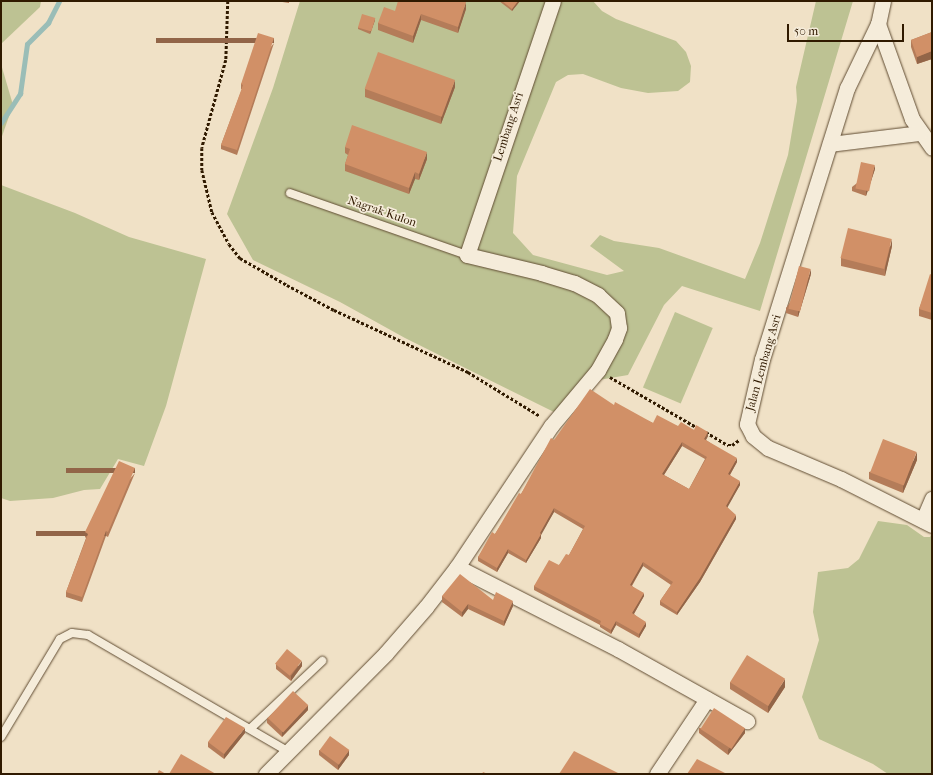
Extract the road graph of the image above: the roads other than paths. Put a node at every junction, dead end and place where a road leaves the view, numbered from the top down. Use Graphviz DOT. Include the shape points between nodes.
graph roads {
  1 [pos="553,1"];
  2 [pos="882,1"];
  3 [pos="878,24"];
  4 [pos="920,133"];
  5 [pos="830,144"];
  6 [pos="932,148"];
  7 [pos="290,193"];
  8 [pos="467,254"];
  9 [pos="932,499"];
  10 [pos="928,522"];
  11 [pos="457,567"];
  12 [pos="322,661"];
  13 [pos="707,700"];
  14 [pos="747,721"];
  15 [pos="251,728"];
  16 [pos="1,737"];
  17 [pos="289,752"];
  18 [pos="266,774"];
  19 [pos="657,774"];
  1 -- 8 [label="street, Lembang Asri"];
  2 -- 3 [label="street"];
  3 -- 4 [label="street" via="912,119"];
  3 -- 5 [label="street, Jalan Lembang Asri" via="847,88"];
  4 -- 5 [label="street"];
  4 -- 6 [label="street"];
  5 -- 10 [label="street, Jalan Lembang Asri" via="762,359 747,424 753,436 768,448 842,479"];
  7 -- 8 [label="lane, Nagrak Kulon"];
  8 -- 11 [label="street" via="574,283 598,295 613,308 619,320 619,328 598,370 551,426"];
  9 -- 10 [label="street"];
  11 -- 13 [label="street" via="618,649"];
  11 -- 17 [label="street" via="386,654"];
  12 -- 15 [label="lane"];
  13 -- 14 [label="street"];
  13 -- 19 [label="street"];
  15 -- 16 [label="lane" via="88,635 72,632 60,639"];
  15 -- 17 [label="lane"];
  17 -- 18 [label="street"];
}
